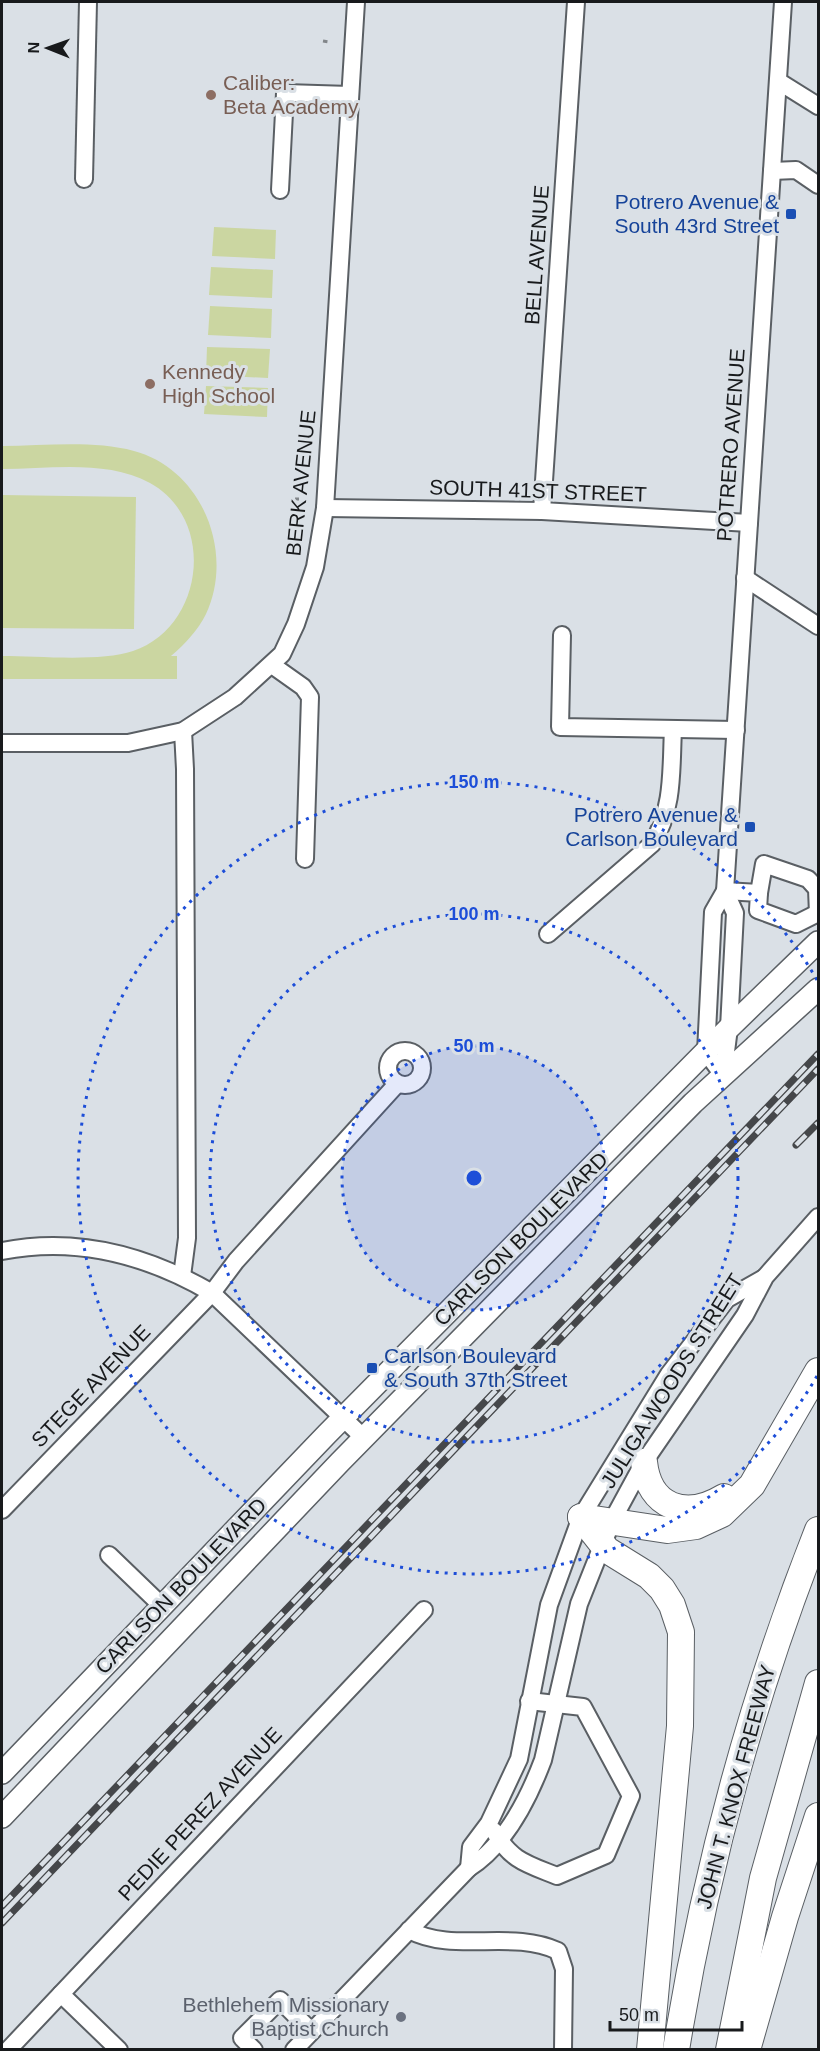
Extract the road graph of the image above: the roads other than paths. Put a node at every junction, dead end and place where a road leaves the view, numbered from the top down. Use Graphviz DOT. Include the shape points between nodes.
graph roads {
  1 [pos="88,2"];
  2 [pos="356,2"];
  3 [pos="576,2"];
  4 [pos="783,2"];
  5 [pos="778,81"];
  6 [pos="350,95"];
  7 [pos="819,106"];
  8 [pos="771,171"];
  9 [pos="84,179"];
  10 [pos="819,185"];
  11 [pos="280,190"];
  12 [pos="325,508"];
  13 [pos="542,511"];
  14 [pos="749,523"];
  15 [pos="745,578"];
  16 [pos="819,626"];
  17 [pos="562,635"];
  18 [pos="272,665"];
  19 [pos="673,729"];
  20 [pos="736,730"];
  21 [pos="183,731"];
  22 [pos="2,743"];
  23 [pos="306,859"];
  24 [pos="725,891"];
  25 [pos="759,893"];
  26 [pos="818,913"];
  27 [pos="548,934"];
  28 [pos="819,942"];
  29 [pos="819,989"];
  30 [pos="729,1028"];
  31 [pos="706,1052"];
  32 [pos="723,1075"];
  33 [pos="397,1083"];
  34 [pos="819,1217"];
  35 [pos="2,1251"];
  36 [pos="182,1276"];
  37 [pos="765,1277"];
  38 [pos="212,1293"];
  39 [pos="819,1371"];
  40 [pos="344,1417"];
  41 [pos="364,1438"];
  42 [pos="777,1440"];
  43 [pos="644,1462"];
  44 [pos="2,1510"];
  45 [pos="581,1517"];
  46 [pos="612,1521"];
  47 [pos="819,1530"];
  48 [pos="602,1544"];
  49 [pos="109,1555"];
  50 [pos="162,1606"];
  51 [pos="424,1610"];
  52 [pos="819,1683"];
  53 [pos="529,1701"];
  54 [pos="555,1703"];
  55 [pos="2,1773"];
  56 [pos="819,1816"];
  57 [pos="2,1817"];
  58 [pos="489,1822"];
  59 [pos="500,1841"];
  60 [pos="469,1868"];
  61 [pos="408,1930"];
  62 [pos="61,1994"];
  63 [pos="311,2031"];
  64 [pos="8,2049"];
  65 [pos="119,2049"];
  66 [pos="254,2049"];
  67 [pos="294,2049"];
  68 [pos="563,2049"];
  69 [pos="650,2049"];
  70 [pos="676,2049"];
  71 [pos="729,2049"];
  72 [pos="747,2049"];
  1 -- 9 [label="street"];
  2 -- 6 [label="street, BERK AVENUE"];
  3 -- 13 [label="street, BELL AVENUE"];
  4 -- 5 [label="street, POTRERO AVENUE"];
  5 -- 7 [label="street"];
  5 -- 8 [label="street, POTRERO AVENUE"];
  6 -- 11 [label="street" via="285,93"];
  6 -- 12 [label="street, BERK AVENUE"];
  8 -- 10 [label="street" via="796,170"];
  8 -- 14 [label="street, POTRERO AVENUE"];
  12 -- 13 [label="street, SOUTH 41ST STREET"];
  12 -- 18 [label="street, BERK AVENUE" via="315,567 296,624 282,654"];
  13 -- 14 [label="street, SOUTH 41ST STREET"];
  14 -- 15 [label="street, POTRERO AVENUE"];
  15 -- 16 [label="street"];
  15 -- 20 [label="street, POTRERO AVENUE"];
  17 -- 19 [label="street" via="560,727"];
  18 -- 21 [label="street, BERK AVENUE" via="235,697"];
  18 -- 23 [label="street" via="303,687 310,698"];
  19 -- 20 [label="street"];
  19 -- 27 [label="street" via="669,806 658,835"];
  20 -- 24 [label="street, POTRERO AVENUE"];
  21 -- 22 [label="street, BERK AVENUE" via="128,743"];
  21 -- 36 [label="street" via="187,1238"];
  24 -- 25 [label="street"];
  24 -- 30 [label="street, POTRERO AVENUE" via="735,913"];
  24 -- 31 [label="street, POTRERO AVENUE" via="712,912"];
  25 -- 26 [label="street" via="758,910 796,924"];
  25 -- 26 [label="street" via="764,864 808,879 817,889"];
  28 -- 30 [label="main road, CARLSON BOULEVARD"];
  29 -- 32 [label="main road, CARLSON BOULEVARD"];
  30 -- 31 [label="main road, CARLSON BOULEVARD"];
  30 -- 32 [label="street, POTRERO AVENUE"];
  31 -- 32 [label="street"];
  31 -- 40 [label="main road, CARLSON BOULEVARD"];
  32 -- 41 [label="main road, CARLSON BOULEVARD"];
  33 -- 38 [label="street, STEGE AVENUE" via="240,1256"];
  34 -- 37 [label="street, JULIGA WOODS STREET"];
  35 -- 36 [label="street" via="71,1246 132,1256"];
  36 -- 38 [label="street"];
  37 -- 43 [label="street, JULIGA WOODS STREET" via="745,1315"];
  37 -- 45 [label="street, JULIGA WOODS STREET" via="727,1299 669,1374"];
  38 -- 40 [label="street"];
  38 -- 44 [label="street, STEGE AVENUE"];
  39 -- 42 [label="highway"];
  40 -- 41 [label="street"];
  40 -- 50 [label="main road, CARLSON BOULEVARD"];
  41 -- 57 [label="main road, CARLSON BOULEVARD"];
  42 -- 43 [label="highway" via="730,1492 694,1509 673,1507 657,1496 648,1481"];
  42 -- 46 [label="highway" via="747,1492 705,1523 667,1530"];
  43 -- 46 [label="street, JULIGA WOODS STREET"];
  45 -- 46 [label="highway"];
  45 -- 48 [label="highway"];
  45 -- 53 [label="street, JULIGA WOODS STREET" via="549,1605"];
  46 -- 48 [label="street, JULIGA WOODS STREET"];
  47 -- 70 [label="highway, JOHN T. KNOX FREEWAY" via="773,1654 733,1785 700,1917"];
  48 -- 54 [label="street, JULIGA WOODS STREET" via="579,1604"];
  48 -- 69 [label="highway" via="662,1589 676,1613 682,1641 680,1726"];
  49 -- 50 [label="street"];
  50 -- 55 [label="main road, CARLSON BOULEVARD"];
  51 -- 62 [label="street, PEDIE PEREZ AVENUE"];
  52 -- 71 [label="highway" via="766,1868"];
  53 -- 54 [label="street"];
  53 -- 58 [label="street, JULIGA WOODS STREET" via="519,1759"];
  54 -- 59 [label="street, JULIGA WOODS STREET" via="534,1785"];
  54 -- 59 [label="street" via="583,1707 631,1796 606,1855 557,1876 519,1861"];
  56 -- 72 [label="highway"];
  58 -- 59 [label="street"];
  58 -- 60 [label="street, JULIGA WOODS STREET" via="471,1847"];
  59 -- 60 [label="street, JULIGA WOODS STREET"];
  60 -- 61 [label="street, JULIGA WOODS STREET"];
  61 -- 63 [label="street, JULIGA WOODS STREET"];
  61 -- 68 [label="street" via="427,1940 539,1942 558,1951 564,1969"];
  62 -- 64 [label="street, PEDIE PEREZ AVENUE"];
  62 -- 65 [label="street"];
  63 -- 66 [label="street" via="280,2000 242,2038"];
  63 -- 67 [label="street, JULIGA WOODS STREET"];
}
